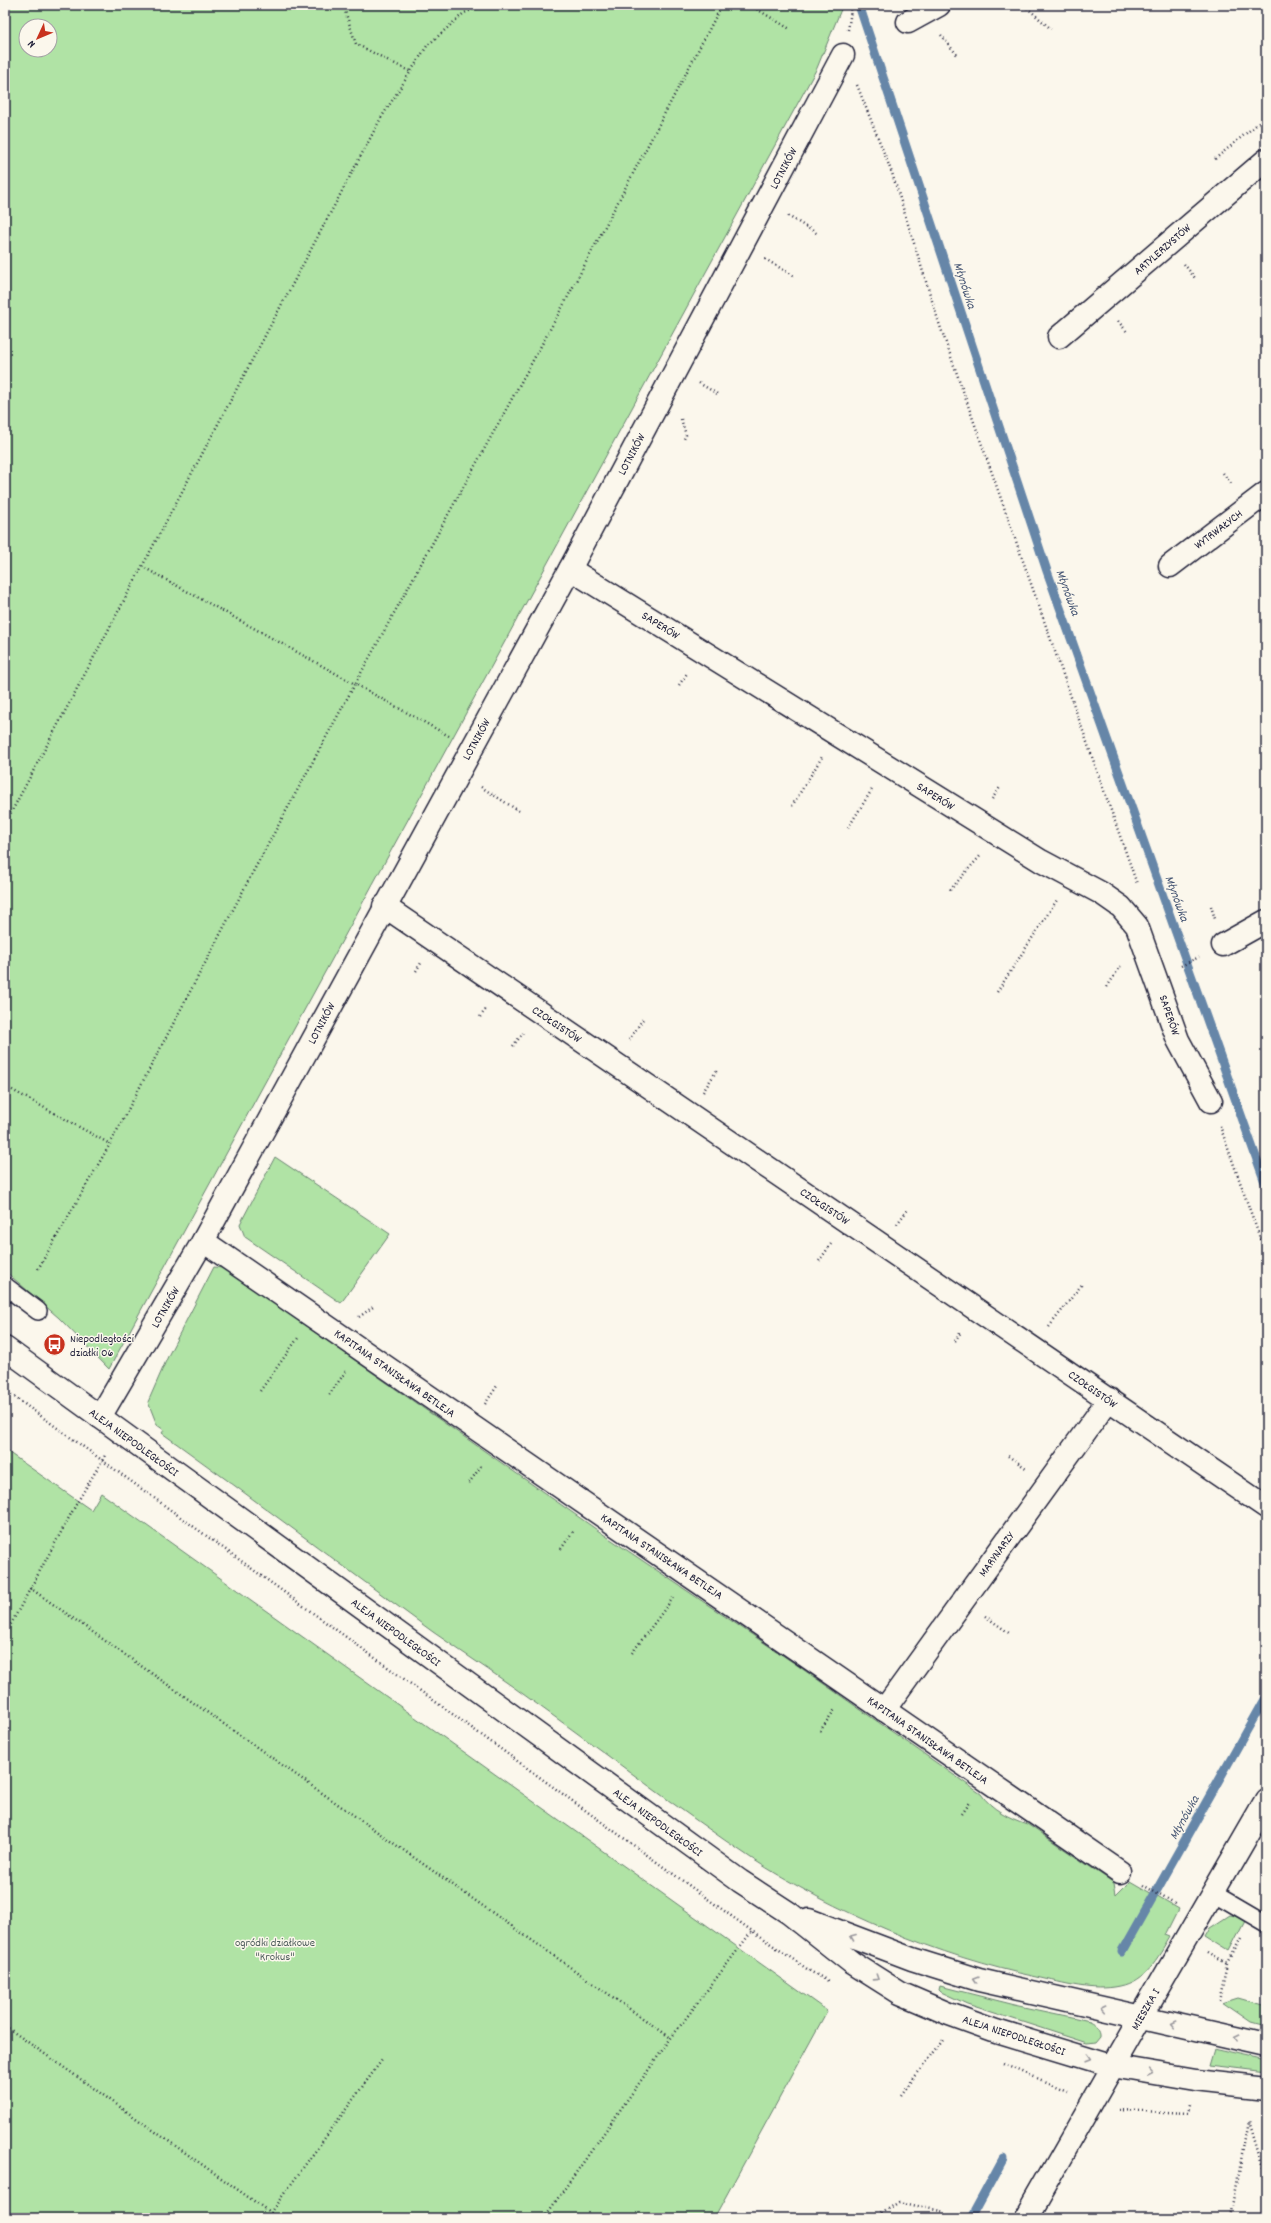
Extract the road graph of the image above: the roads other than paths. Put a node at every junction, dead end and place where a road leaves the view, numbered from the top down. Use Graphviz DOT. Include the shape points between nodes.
graph roads {
  1 [pos="939,5"];
  2 [pos="908,22"];
  3 [pos="843,56"];
  4 [pos="1266,160"];
  5 [pos="1059,337"];
  6 [pos="1266,493"];
  7 [pos="1170,566"];
  8 [pos="570,569"];
  9 [pos="384,906"];
  10 [pos="1266,921"];
  11 [pos="1213,950"];
  12 [pos="1211,1101"];
  13 [pos="203,1241"];
  14 [pos="5,1286"];
  15 [pos="38,1311"];
  16 [pos="5,1348"];
  17 [pos="1109,1400"];
  18 [pos="100,1417"];
  19 [pos="1266,1507"];
  20 [pos="884,1710"];
  21 [pos="1266,1801"];
  22 [pos="1129,1877"];
  23 [pos="1213,1892"];
  24 [pos="789,1913"];
  25 [pos="1266,1923"];
  26 [pos="1141,2016"];
  27 [pos="1266,2045"];
  28 [pos="1112,2066"];
  29 [pos="1266,2088"];
  30 [pos="1026,2218"];
  1 -- 2 [label="street"];
  3 -- 8 [label="street, LOTNIKÓW"];
  4 -- 5 [label="street, ARTYLERZYSTÓW"];
  6 -- 7 [label="street, WYTRWAŁYCH"];
  8 -- 9 [label="street, LOTNIKÓW"];
  8 -- 12 [label="street, SAPERÓW" via="999,835 1121,907 1137,926 1178,1040"];
  9 -- 13 [label="street, LOTNIKÓW"];
  9 -- 17 [label="street, CZOŁGISTÓW"];
  10 -- 11 [label="street"];
  13 -- 18 [label="street, LOTNIKÓW"];
  13 -- 20 [label="street, KAPITANA STANISŁAWA BETLEJA"];
  14 -- 15 [label="lane"];
  16 -- 18 [label="street, ALEJA NIEPODLEGŁOŚCI"];
  17 -- 19 [label="street, CZOŁGISTÓW"];
  17 -- 20 [label="street, MARYNARZY"];
  18 -- 24 [label="street, ALEJA NIEPODLEGŁOŚCI" via="740,1881"];
  20 -- 22 [label="street, KAPITANA STANISŁAWA BETLEJA"];
  21 -- 23 [label="street, MIESZKA I"];
  23 -- 25 [label="lane"];
  23 -- 26 [label="street, MIESZKA I"];
  26 -- 24 [label="street, ALEJA NIEPODLEGŁOŚCI, one-way" via="979,1980 912,1959"];
  24 -- 28 [label="street, ALEJA NIEPODLEGŁOŚCI, one-way" via="851,1962 900,1993 996,2031"];
  27 -- 26 [label="street, ALEJA NIEPODLEGŁOŚCI, one-way"];
  26 -- 28 [label="street, MIESZKA I"];
  28 -- 29 [label="street, ALEJA NIEPODLEGŁOŚCI, one-way" via="1195,2080"];
  28 -- 30 [label="street, MIESZKA I"];
}
